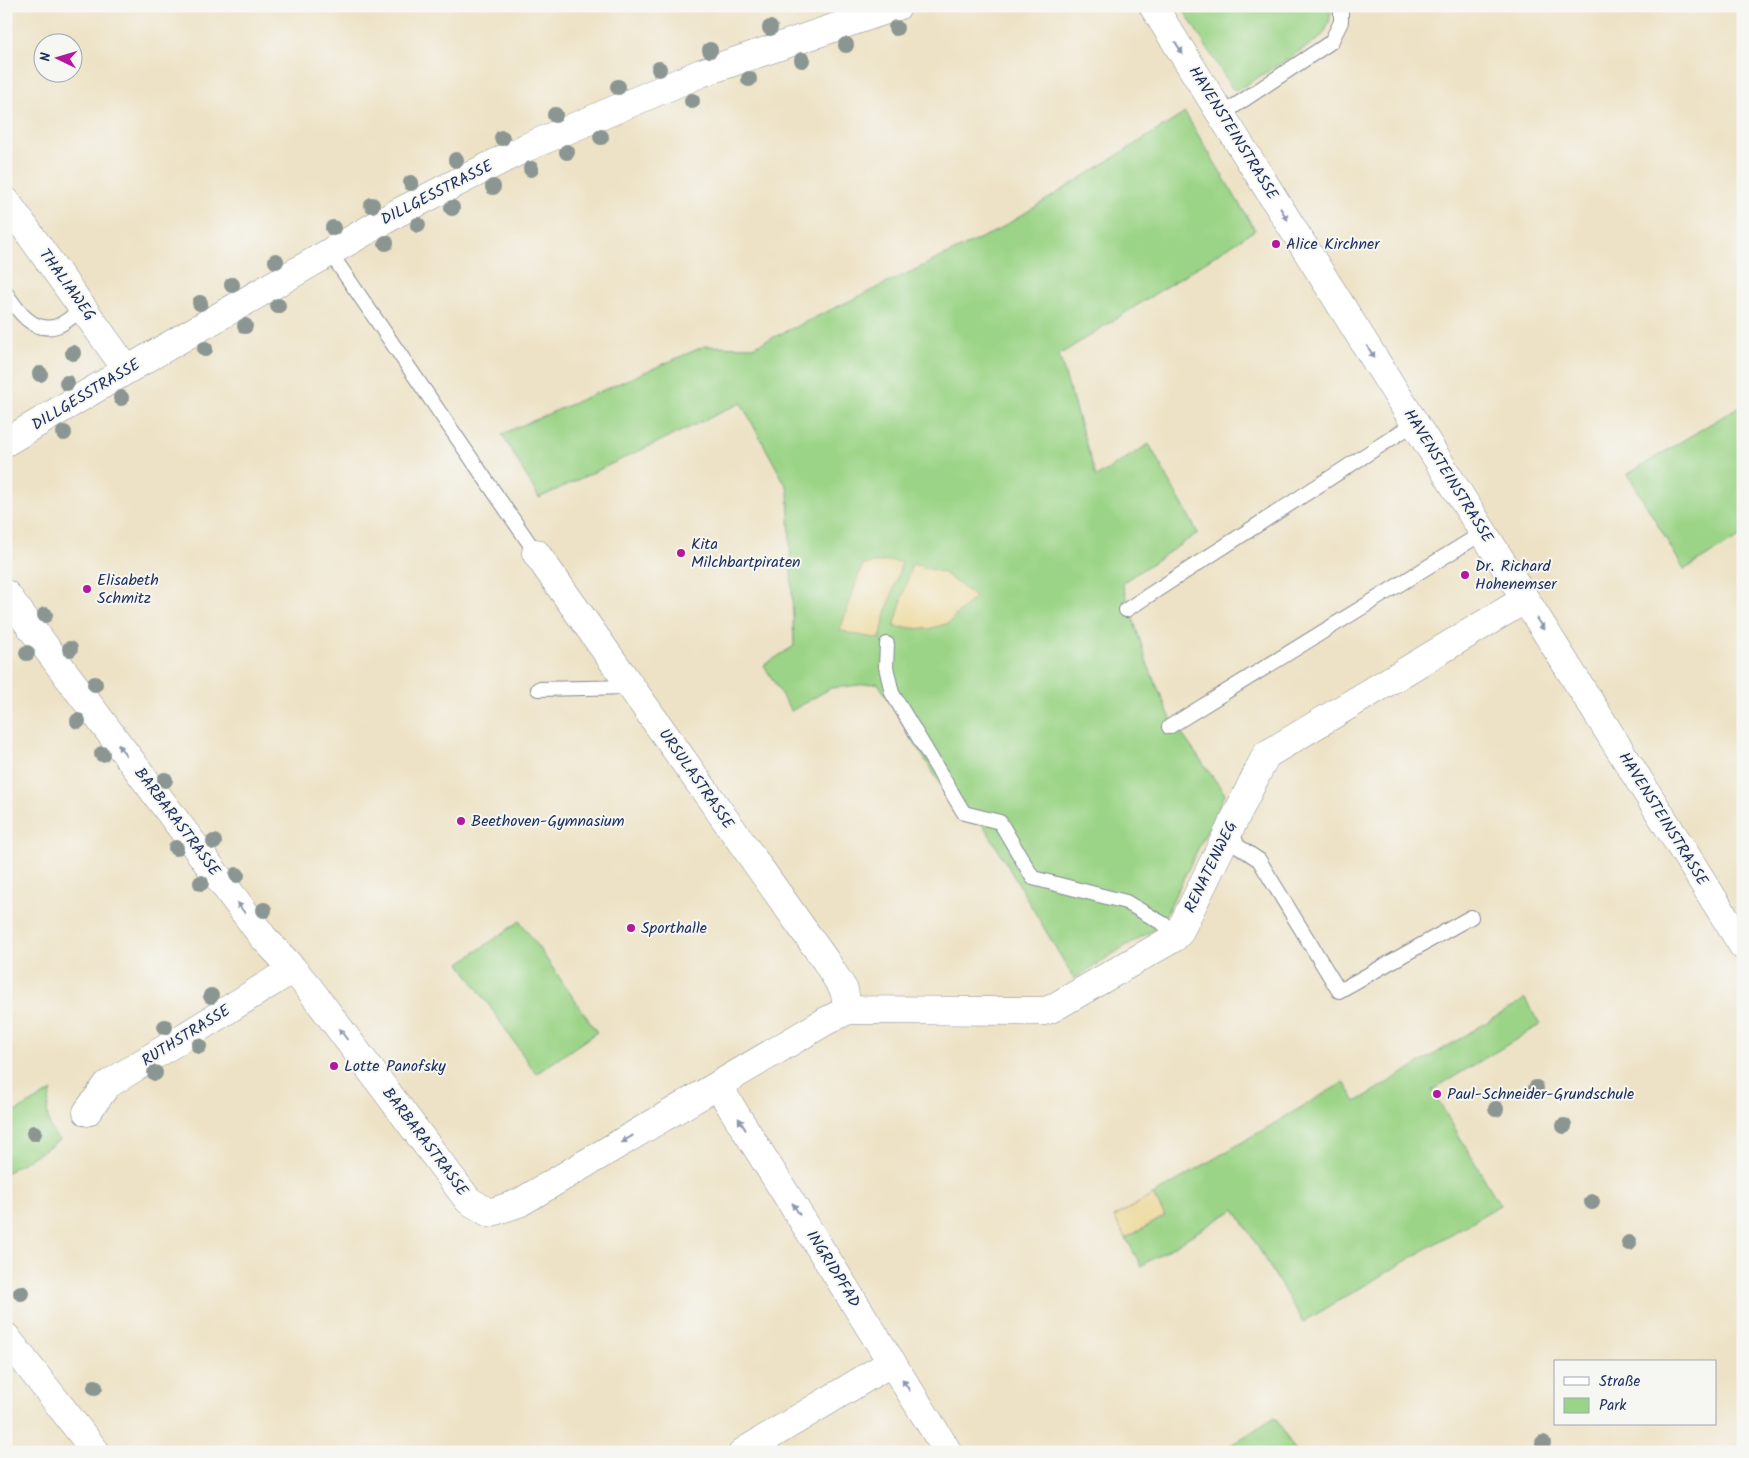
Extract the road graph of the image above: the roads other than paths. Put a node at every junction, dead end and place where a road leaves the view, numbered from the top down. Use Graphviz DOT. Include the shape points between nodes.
graph roads {
  1 [pos="898,6"];
  2 [pos="1153,6"];
  3 [pos="1341,6"];
  4 [pos="1221,115"];
  5 [pos="6,201"];
  6 [pos="329,251"];
  7 [pos="6,293"];
  8 [pos="83,308"];
  9 [pos="127,370"];
  10 [pos="1415,423"];
  11 [pos="6,442"];
  12 [pos="1484,532"];
  13 [pos="536,553"];
  14 [pos="6,594"];
  15 [pos="1524,600"];
  16 [pos="1126,610"];
  17 [pos="887,644"];
  18 [pos="631,687"];
  19 [pos="538,690"];
  20 [pos="1169,727"];
  21 [pos="1230,827"];
  22 [pos="1472,917"];
  23 [pos="1179,933"];
  24 [pos="1743,946"];
  25 [pos="293,969"];
  26 [pos="848,1010"];
  27 [pos="718,1086"];
  28 [pos="87,1112"];
  29 [pos="6,1337"];
  30 [pos="892,1362"];
  31 [pos="744,1451"];
  32 [pos="96,1452"];
  33 [pos="948,1452"];
  1 -- 6 [label="street, DILLGESSTRASSE" via="701,73 525,148"];
  2 -- 4 [label="street, HAVENSTEINSTRASSE, one-way"];
  3 -- 4 [label="lane" via="1342,22 1331,42"];
  4 -- 10 [label="street, HAVENSTEINSTRASSE, one-way"];
  5 -- 8 [label="street, THALIAWEG"];
  6 -- 9 [label="street, DILLGESSTRASSE"];
  6 -- 13 [label="lane"];
  7 -- 8 [label="lane" via="20,314 45,327 60,324"];
  8 -- 9 [label="street, THALIAWEG"];
  9 -- 11 [label="street, DILLGESSTRASSE"];
  10 -- 12 [label="street, HAVENSTEINSTRASSE"];
  10 -- 16 [label="lane"];
  12 -- 15 [label="street, HAVENSTEINSTRASSE"];
  12 -- 20 [label="lane"];
  13 -- 18 [label="street, URSULASTRASSE"];
  25 -- 14 [label="street, BARBARASTRASSE, one-way" via="257,929"];
  15 -- 21 [label="street, RENATENWEG" via="1266,754"];
  15 -- 24 [label="street, HAVENSTEINSTRASSE, one-way"];
  17 -- 23 [label="lane" via="886,667 892,693 964,813 1000,822 1034,878 1126,902"];
  18 -- 19 [label="lane"];
  18 -- 26 [label="street, URSULASTRASSE" via="825,960 844,990"];
  21 -- 22 [label="lane" via="1238,846 1259,860 1339,991"];
  21 -- 23 [label="street, RENATENWEG"];
  23 -- 26 [label="street, RENATENWEG" via="1044,1012"];
  27 -- 25 [label="street, BARBARASTRASSE, one-way" via="519,1203 489,1213 468,1200"];
  25 -- 28 [label="street, RUTHSTRASSE" via="107,1085"];
  26 -- 27 [label="street, BARBARASTRASSE"];
  30 -- 27 [label="street, INGRIDPFAD, one-way"];
  29 -- 32 [label="street"];
  30 -- 31 [label="street"];
  33 -- 30 [label="street, INGRIDPFAD, one-way"];
}
